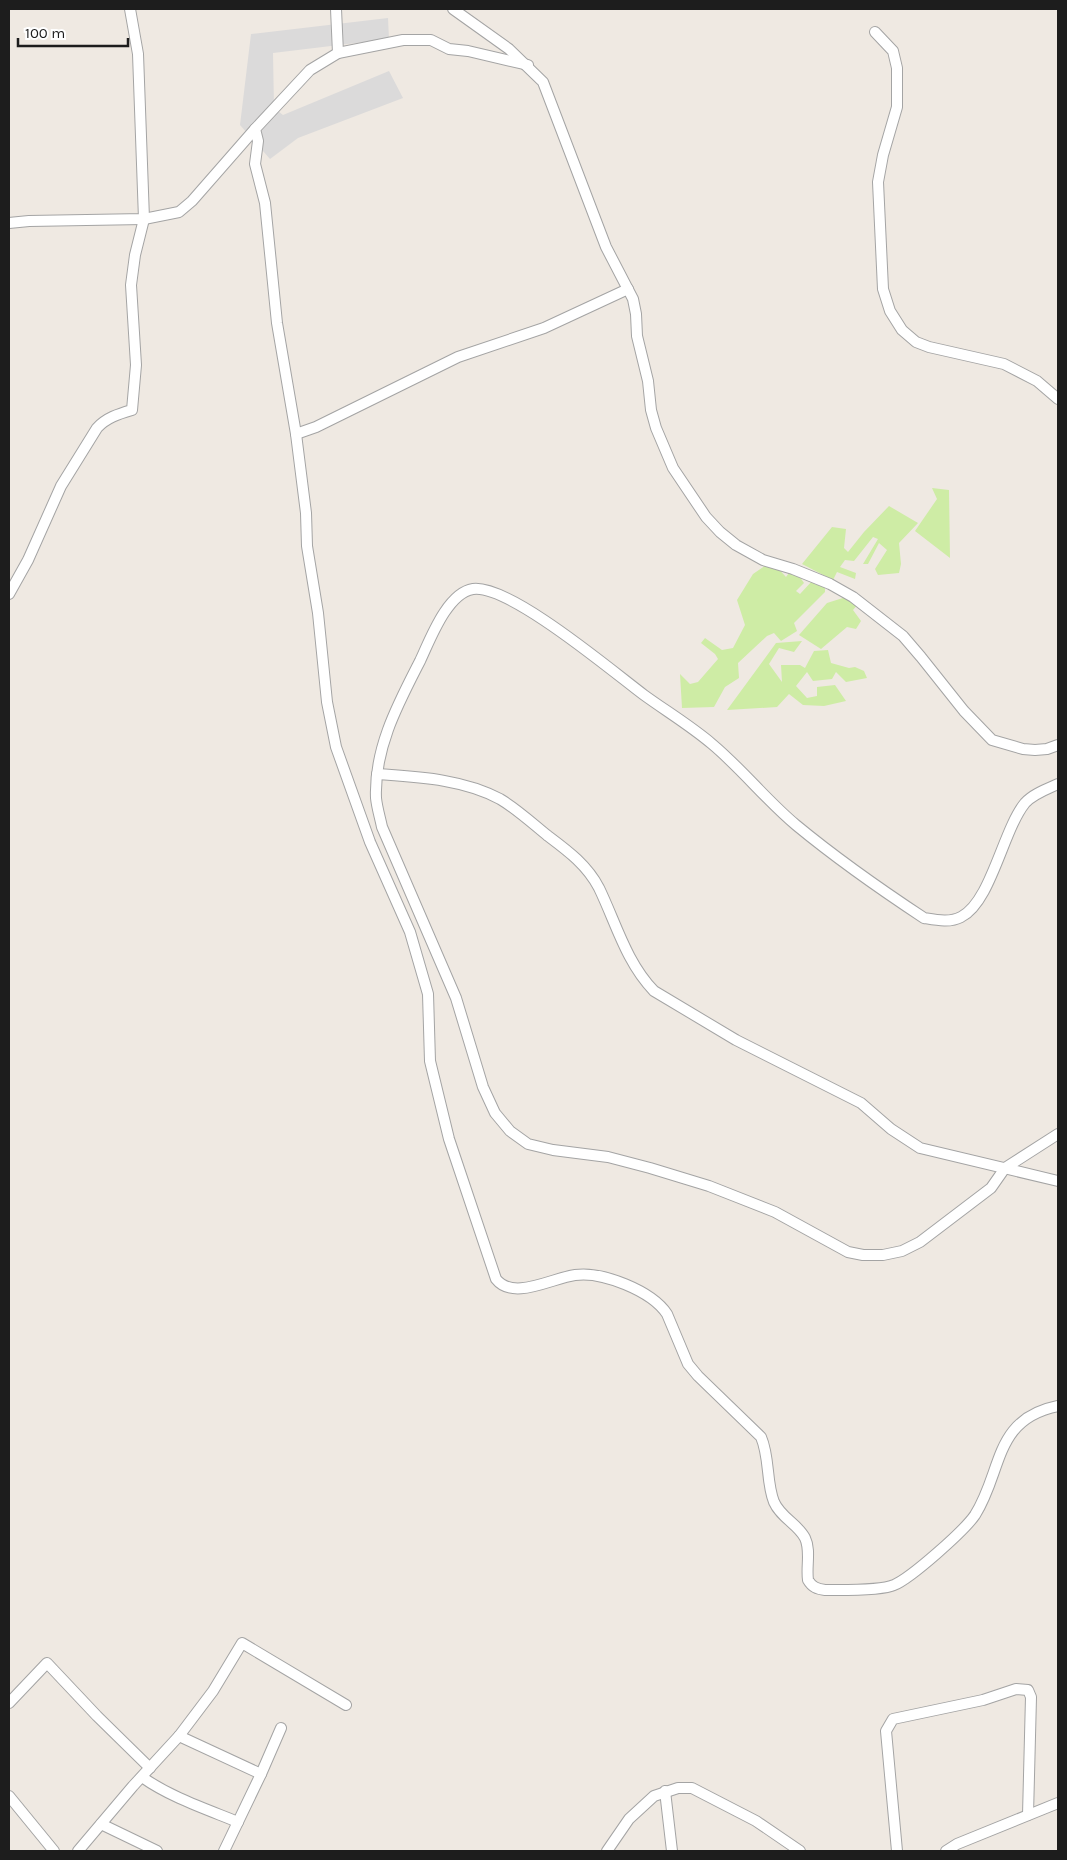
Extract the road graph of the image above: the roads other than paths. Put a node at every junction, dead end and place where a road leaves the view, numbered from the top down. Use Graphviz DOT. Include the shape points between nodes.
graph roads {
  1 [pos="130,9"];
  2 [pos="336,9"];
  3 [pos="453,9"];
  4 [pos="875,32"];
  5 [pos="338,53"];
  6 [pos="528,65"];
  7 [pos="255,129"];
  8 [pos="144,219"];
  9 [pos="9,224"];
  10 [pos="628,289"];
  11 [pos="1058,399"];
  12 [pos="296,434"];
  13 [pos="9,594"];
  14 [pos="1058,745"];
  15 [pos="377,774"];
  16 [pos="1058,784"];
  17 [pos="1058,1134"];
  18 [pos="1005,1168"];
  19 [pos="1058,1181"];
  20 [pos="1058,1406"];
  21 [pos="9,1702"];
  22 [pos="346,1705"];
  23 [pos="281,1728"];
  24 [pos="179,1736"];
  25 [pos="150,1768"];
  26 [pos="261,1774"];
  27 [pos="142,1777"];
  28 [pos="665,1791"];
  29 [pos="9,1796"];
  30 [pos="1058,1803"];
  31 [pos="1028,1815"];
  32 [pos="238,1822"];
  33 [pos="102,1824"];
  34 [pos="54,1851"];
  35 [pos="78,1851"];
  36 [pos="157,1851"];
  37 [pos="224,1851"];
  38 [pos="607,1851"];
  39 [pos="672,1851"];
  40 [pos="800,1851"];
  41 [pos="897,1851"];
  42 [pos="946,1851"];
  1 -- 8 [label="street" via="138,54"];
  2 -- 5 [label="street"];
  3 -- 6 [label="street"];
  4 -- 11 [label="street" via="893,51 897,68 896,106 878,182 883,289 890,311 902,330 916,342 1004,364 1037,381"];
  5 -- 6 [label="street" via="403,40 431,40 449,49"];
  5 -- 7 [label="street" via="310,70"];
  6 -- 10 [label="street" via="544,82 592,213"];
  7 -- 8 [label="street" via="179,212"];
  7 -- 12 [label="street" via="258,141 255,164 265,203 277,323"];
  8 -- 9 [label="street"];
  8 -- 13 [label="street" via="131,285 136,365 132,410 111,417 96,428 61,486"];
  10 -- 12 [label="street" via="544,328 458,357"];
  10 -- 14 [label="street" via="636,314 637,336 656,428 673,468 720,532 756,556 821,580 853,598 903,636 992,740 1035,750"];
  12 -- 20 [label="street" via="307,546 336,747 370,842 410,932 428,994 430,1061 449,1139 500,1285 516,1289 576,1274 602,1276 638,1291 662,1306 688,1364 761,1437 775,1503 806,1539 808,1580 817,1589 892,1586 917,1570 974,1516 997,1460 1017,1425 1027,1417"];
  15 -- 16 [label="street" via="383,742 395,711 440,619 453,600 471,590 481,589 508,599 564,634 712,744 796,824 924,918 946,921 972,910 1025,803"];
  15 -- 18 [label="street" via="425,777 477,789 501,800 589,871 634,966 654,991 736,1040 862,1104 920,1148"];
  15 -- 18 [label="street" via="376,800 382,827 456,998 483,1087 495,1113 510,1131 528,1144 608,1158 708,1186 775,1212 848,1252 863,1255 902,1251 920,1242 991,1188"];
  17 -- 18 [label="street"];
  18 -- 19 [label="street"];
  21 -- 25 [label="street" via="47,1663"];
  22 -- 24 [label="street" via="242,1643 213,1691"];
  23 -- 26 [label="street"];
  24 -- 25 [label="street"];
  24 -- 26 [label="street"];
  25 -- 27 [label="street"];
  26 -- 32 [label="street"];
  27 -- 32 [label="street" via="187,1801"];
  27 -- 33 [label="street"];
  28 -- 38 [label="street" via="654,1796 629,1819"];
  28 -- 39 [label="street"];
  28 -- 40 [label="street" via="692,1788 764,1826"];
  29 -- 34 [label="street"];
  30 -- 31 [label="street"];
  31 -- 41 [label="street" via="1028,1690 1016,1690 893,1719 886,1731"];
  31 -- 42 [label="street"];
  32 -- 37 [label="street"];
  33 -- 35 [label="street"];
  33 -- 36 [label="street"];
}
